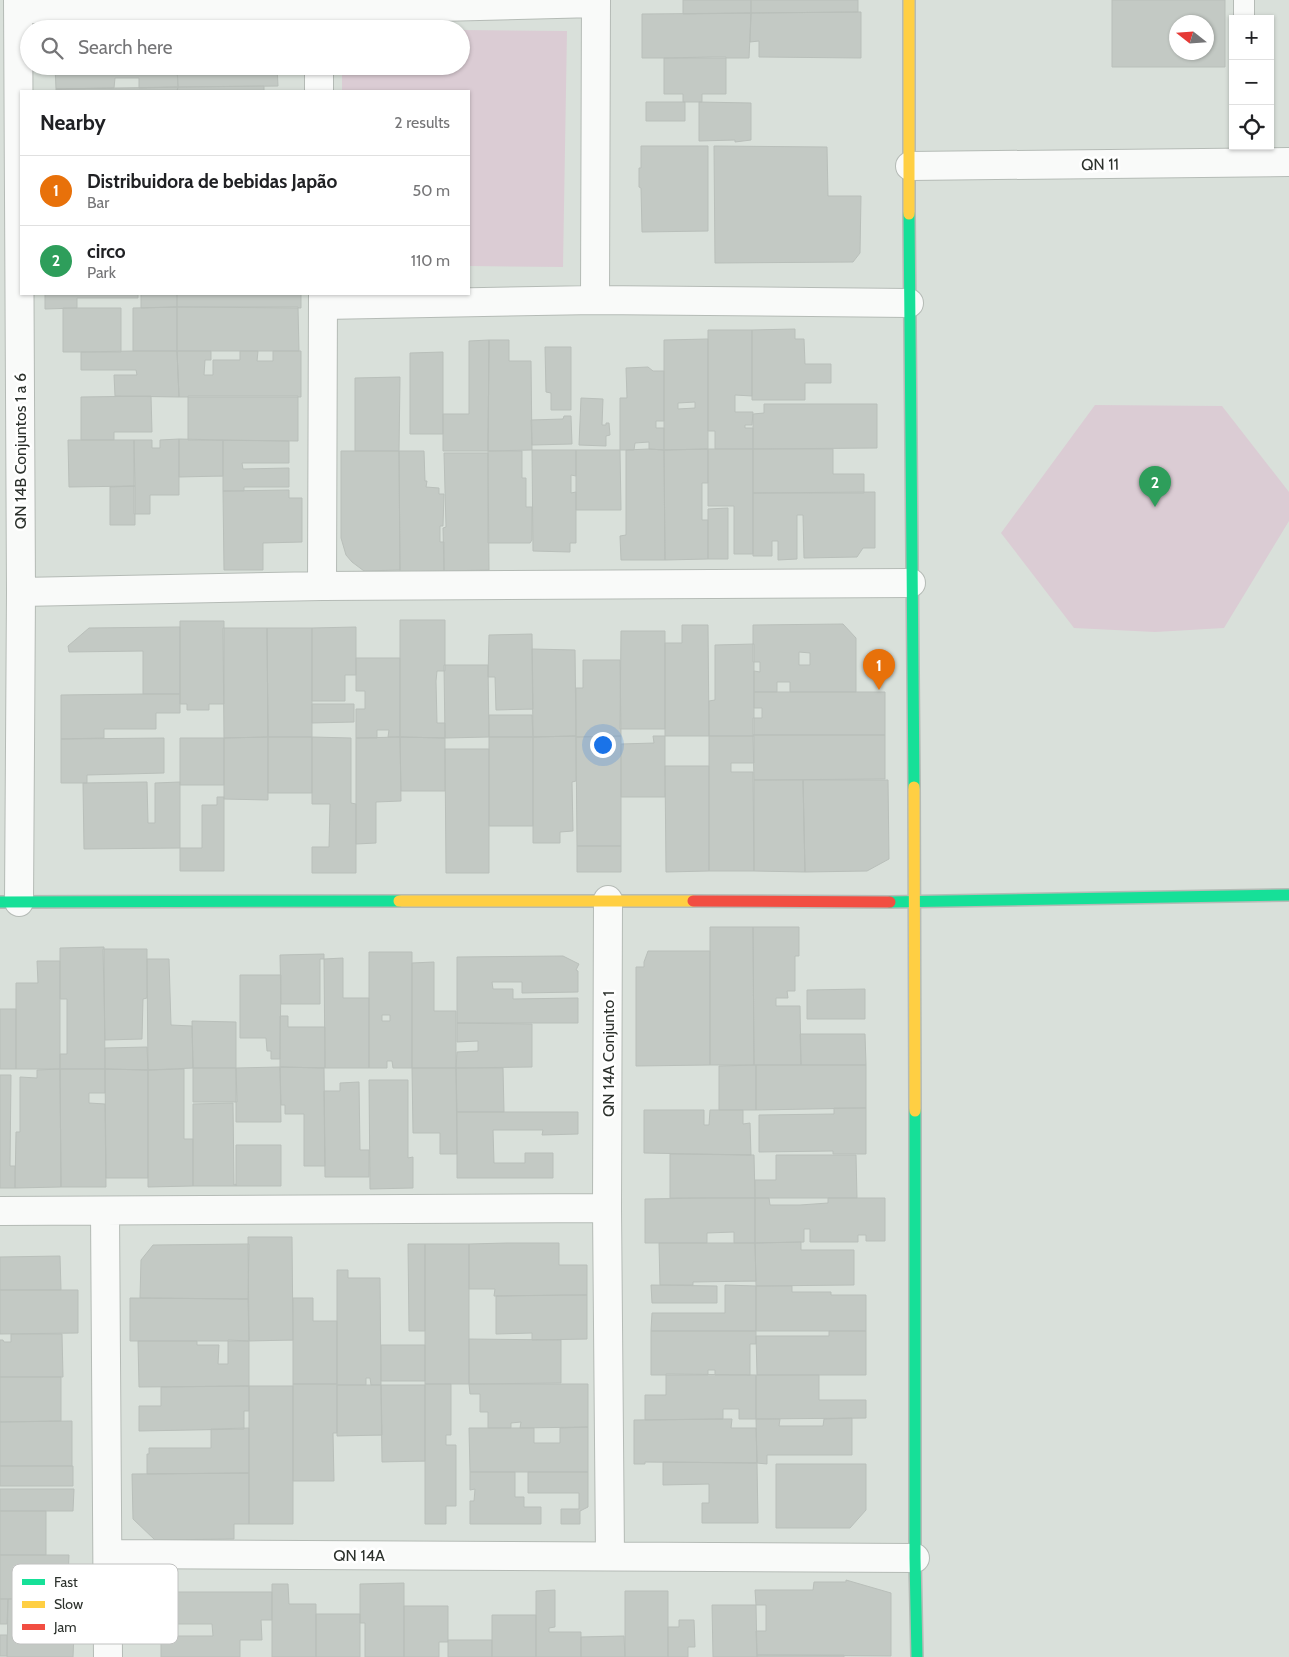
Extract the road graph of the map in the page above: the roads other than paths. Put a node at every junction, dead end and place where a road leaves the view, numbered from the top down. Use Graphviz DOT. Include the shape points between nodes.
graph roads {
  1 [pos="909,0"];
  2 [pos="1244,0"];
  3 [pos="596,2"];
  4 [pos="18,5"];
  5 [pos="1244,15"];
  6 [pos="318,19"];
  7 [pos="318,75"];
  8 [pos="319,90"];
  9 [pos="1243,154"];
  10 [pos="1289,162"];
  11 [pos="910,166"];
  12 [pos="10,291"];
  13 [pos="323,299"];
  14 [pos="595,300"];
  15 [pos="909,303"];
  16 [pos="911,583"];
  17 [pos="322,586"];
  18 [pos="20,592"];
  19 [pos="1289,895"];
  20 [pos="608,900"];
  21 [pos="9,902"];
  22 [pos="915,902"];
  23 [pos="607,1208"];
  24 [pos="0,1211"];
  25 [pos="104,1211"];
  26 [pos="108,1554"];
  27 [pos="610,1556"];
  28 [pos="914,1558"];
  29 [pos="108,1564"];
  30 [pos="108,1644"];
  31 [pos="108,1657"];
  32 [pos="917,1657"];
  1 -- 11 [label="street"];
  2 -- 5 [label="lane"];
  3 -- 6 [label="street"];
  3 -- 14 [label="street"];
  4 -- 6 [label="street"];
  4 -- 12 [label="street, QN 14B Conjuntos 1 a 6"];
  7 -- 8 [label="street"];
  9 -- 10 [label="street, QN 11"];
  9 -- 11 [label="street, QN 11"];
  11 -- 15 [label="street"];
  12 -- 18 [label="street, QN 14B Conjuntos 1 a 6"];
  13 -- 14 [label="street"];
  13 -- 17 [label="street"];
  14 -- 15 [label="street"];
  15 -- 16 [label="street"];
  16 -- 17 [label="street"];
  16 -- 22 [label="street"];
  17 -- 18 [label="street"];
  18 -- 21 [label="street, QN 14B Conjuntos 1 a 6"];
  19 -- 22 [label="street"];
  20 -- 21 [label="street"];
  20 -- 22 [label="street"];
  20 -- 23 [label="street, QN 14A Conjunto 1"];
  22 -- 28 [label="street"];
  23 -- 25 [label="street"];
  23 -- 27 [label="street, QN 14A Conjunto 1"];
  24 -- 25 [label="street"];
  25 -- 26 [label="street"];
  26 -- 27 [label="street, QN 14A"];
  26 -- 29 [label="street"];
  27 -- 28 [label="street, QN 14A"];
  28 -- 32 [label="street"];
  30 -- 31 [label="street"];
}
